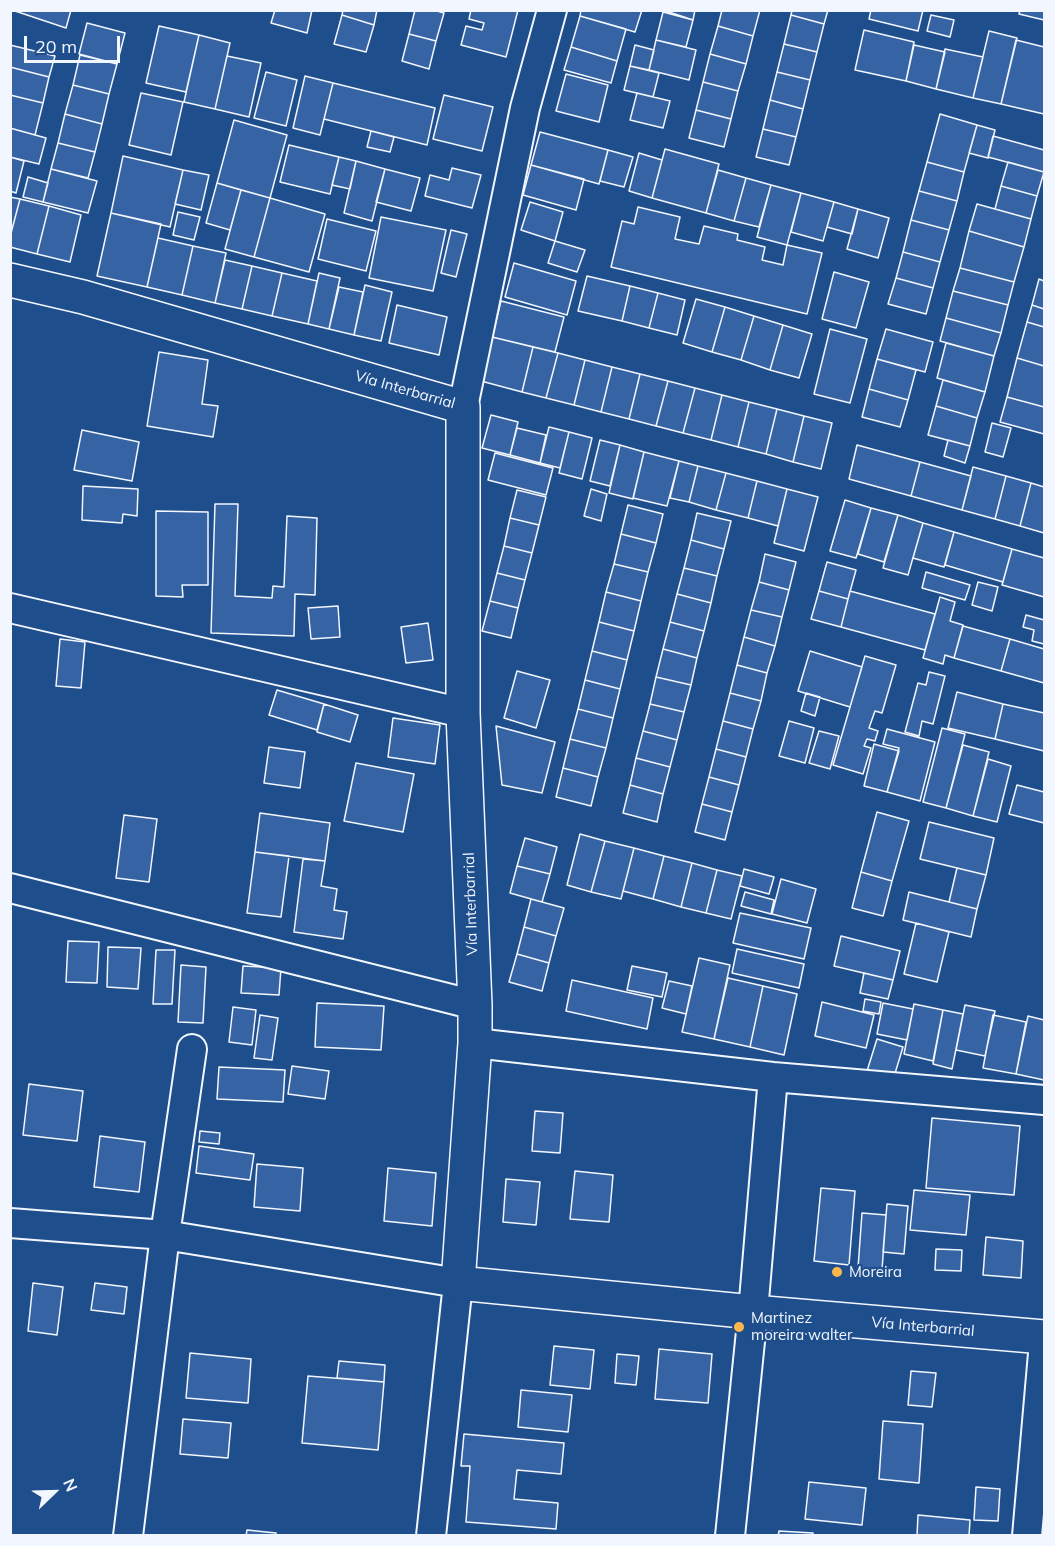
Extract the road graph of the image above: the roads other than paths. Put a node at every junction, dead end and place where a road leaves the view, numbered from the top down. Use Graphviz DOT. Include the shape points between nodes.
graph roads {
  1 [pos="552,10"];
  2 [pos="10,280"];
  3 [pos="463,407"];
  4 [pos="10,608"];
  5 [pos="463,713"];
  6 [pos="10,888"];
  7 [pos="475,1005"];
  8 [pos="475,1042"];
  9 [pos="192,1049"];
  10 [pos="774,1077"];
  11 [pos="1044,1100"];
  12 [pos="10,1223"];
  13 [pos="165,1235"];
  14 [pos="458,1283"];
  15 [pos="753,1312"];
  16 [pos="1044,1337"];
  17 [pos="1044,1342"];
  18 [pos="128,1536"];
  19 [pos="431,1536"];
  20 [pos="730,1536"];
  21 [pos="1027,1536"];
  1 -- 3 [label="street" via="525,108"];
  2 -- 3 [label="main road, Vía Interbarrial" via="83,297"];
  3 -- 5 [label="main road, Vía Interbarrial"];
  4 -- 5 [label="street"];
  5 -- 7 [label="main road, Vía Interbarrial"];
  6 -- 7 [label="street"];
  7 -- 8 [label="main road, Vía Interbarrial"];
  8 -- 10 [label="street"];
  8 -- 14 [label="main road, Vía Interbarrial"];
  9 -- 13 [label="street"];
  10 -- 11 [label="street"];
  10 -- 15 [label="street"];
  12 -- 13 [label="street"];
  13 -- 14 [label="street"];
  13 -- 18 [label="street"];
  14 -- 15 [label="main road, Vía Interbarrial"];
  14 -- 19 [label="street"];
  15 -- 16 [label="main road, Vía Interbarrial"];
  15 -- 20 [label="street"];
  17 -- 21 [label="street"];
}
